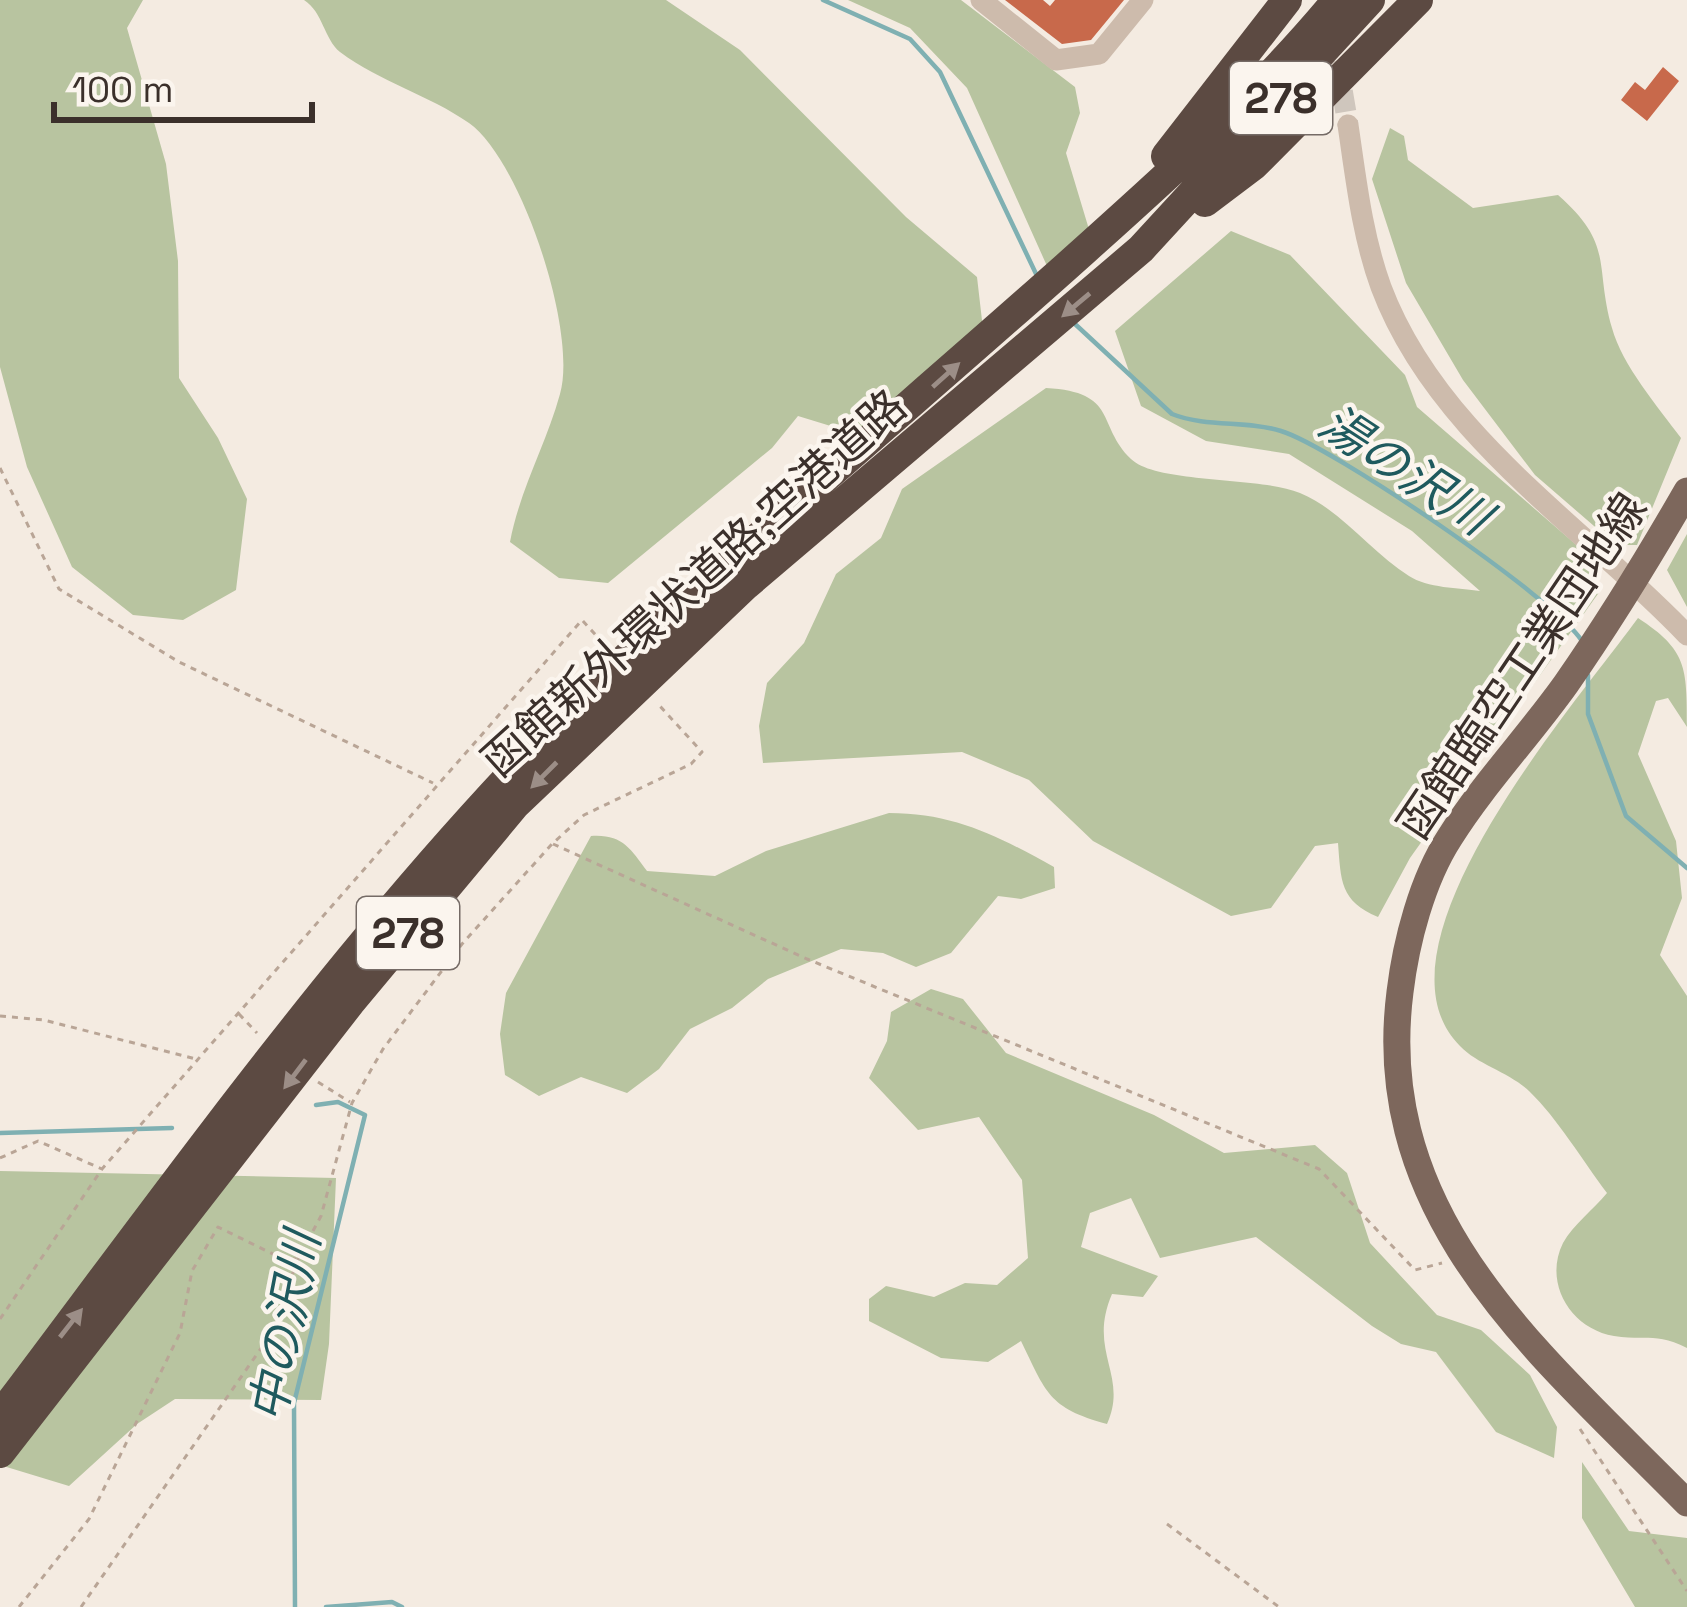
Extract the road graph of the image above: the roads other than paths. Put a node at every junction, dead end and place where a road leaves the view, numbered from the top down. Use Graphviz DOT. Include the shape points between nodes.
graph roads {
  1 [pos="981,0"];
  2 [pos="1143,0"];
  3 [pos="1287,0"];
  4 [pos="1337,0"];
  5 [pos="1370,0"];
  6 [pos="1418,0"];
  7 [pos="1348,125"];
  8 [pos="1164,168"];
  9 [pos="1195,202"];
  10 [pos="870,462"];
  11 [pos="1687,491"];
  12 [pos="1687,635"];
  13 [pos="0,1416"];
  14 [pos="0,1453"];
  15 [pos="1687,1503"];
  1 -- 2 [label="street" via="1056,60 1099,54"];
  3 -- 8 [label="highway"];
  4 -- 8 [label="highway, 278"];
  5 -- 9 [label="highway, 278"];
  6 -- 9 [label="highway" via="1254,165"];
  7 -- 12 [label="street" via="1373,263 1429,378 1469,428"];
  10 -- 8 [label="highway, 函館新外環状道路;空港道路 / 278, one-way"];
  9 -- 10 [label="highway, 函館新外環状道路;空港道路 / 278, one-way"];
  13 -- 10 [label="highway, 函館新外環状道路;空港道路 / 278, one-way" via="323,986 511,773 643,641"];
  10 -- 14 [label="highway, 函館新外環状道路;空港道路 / 278, one-way" via="514,805"];
  11 -- 15 [label="main road, 函館臨空工業団地線" via="1565,686 1447,840 1410,934 1395,1029 1398,1085 1419,1176 1461,1258 1527,1340"];
}
